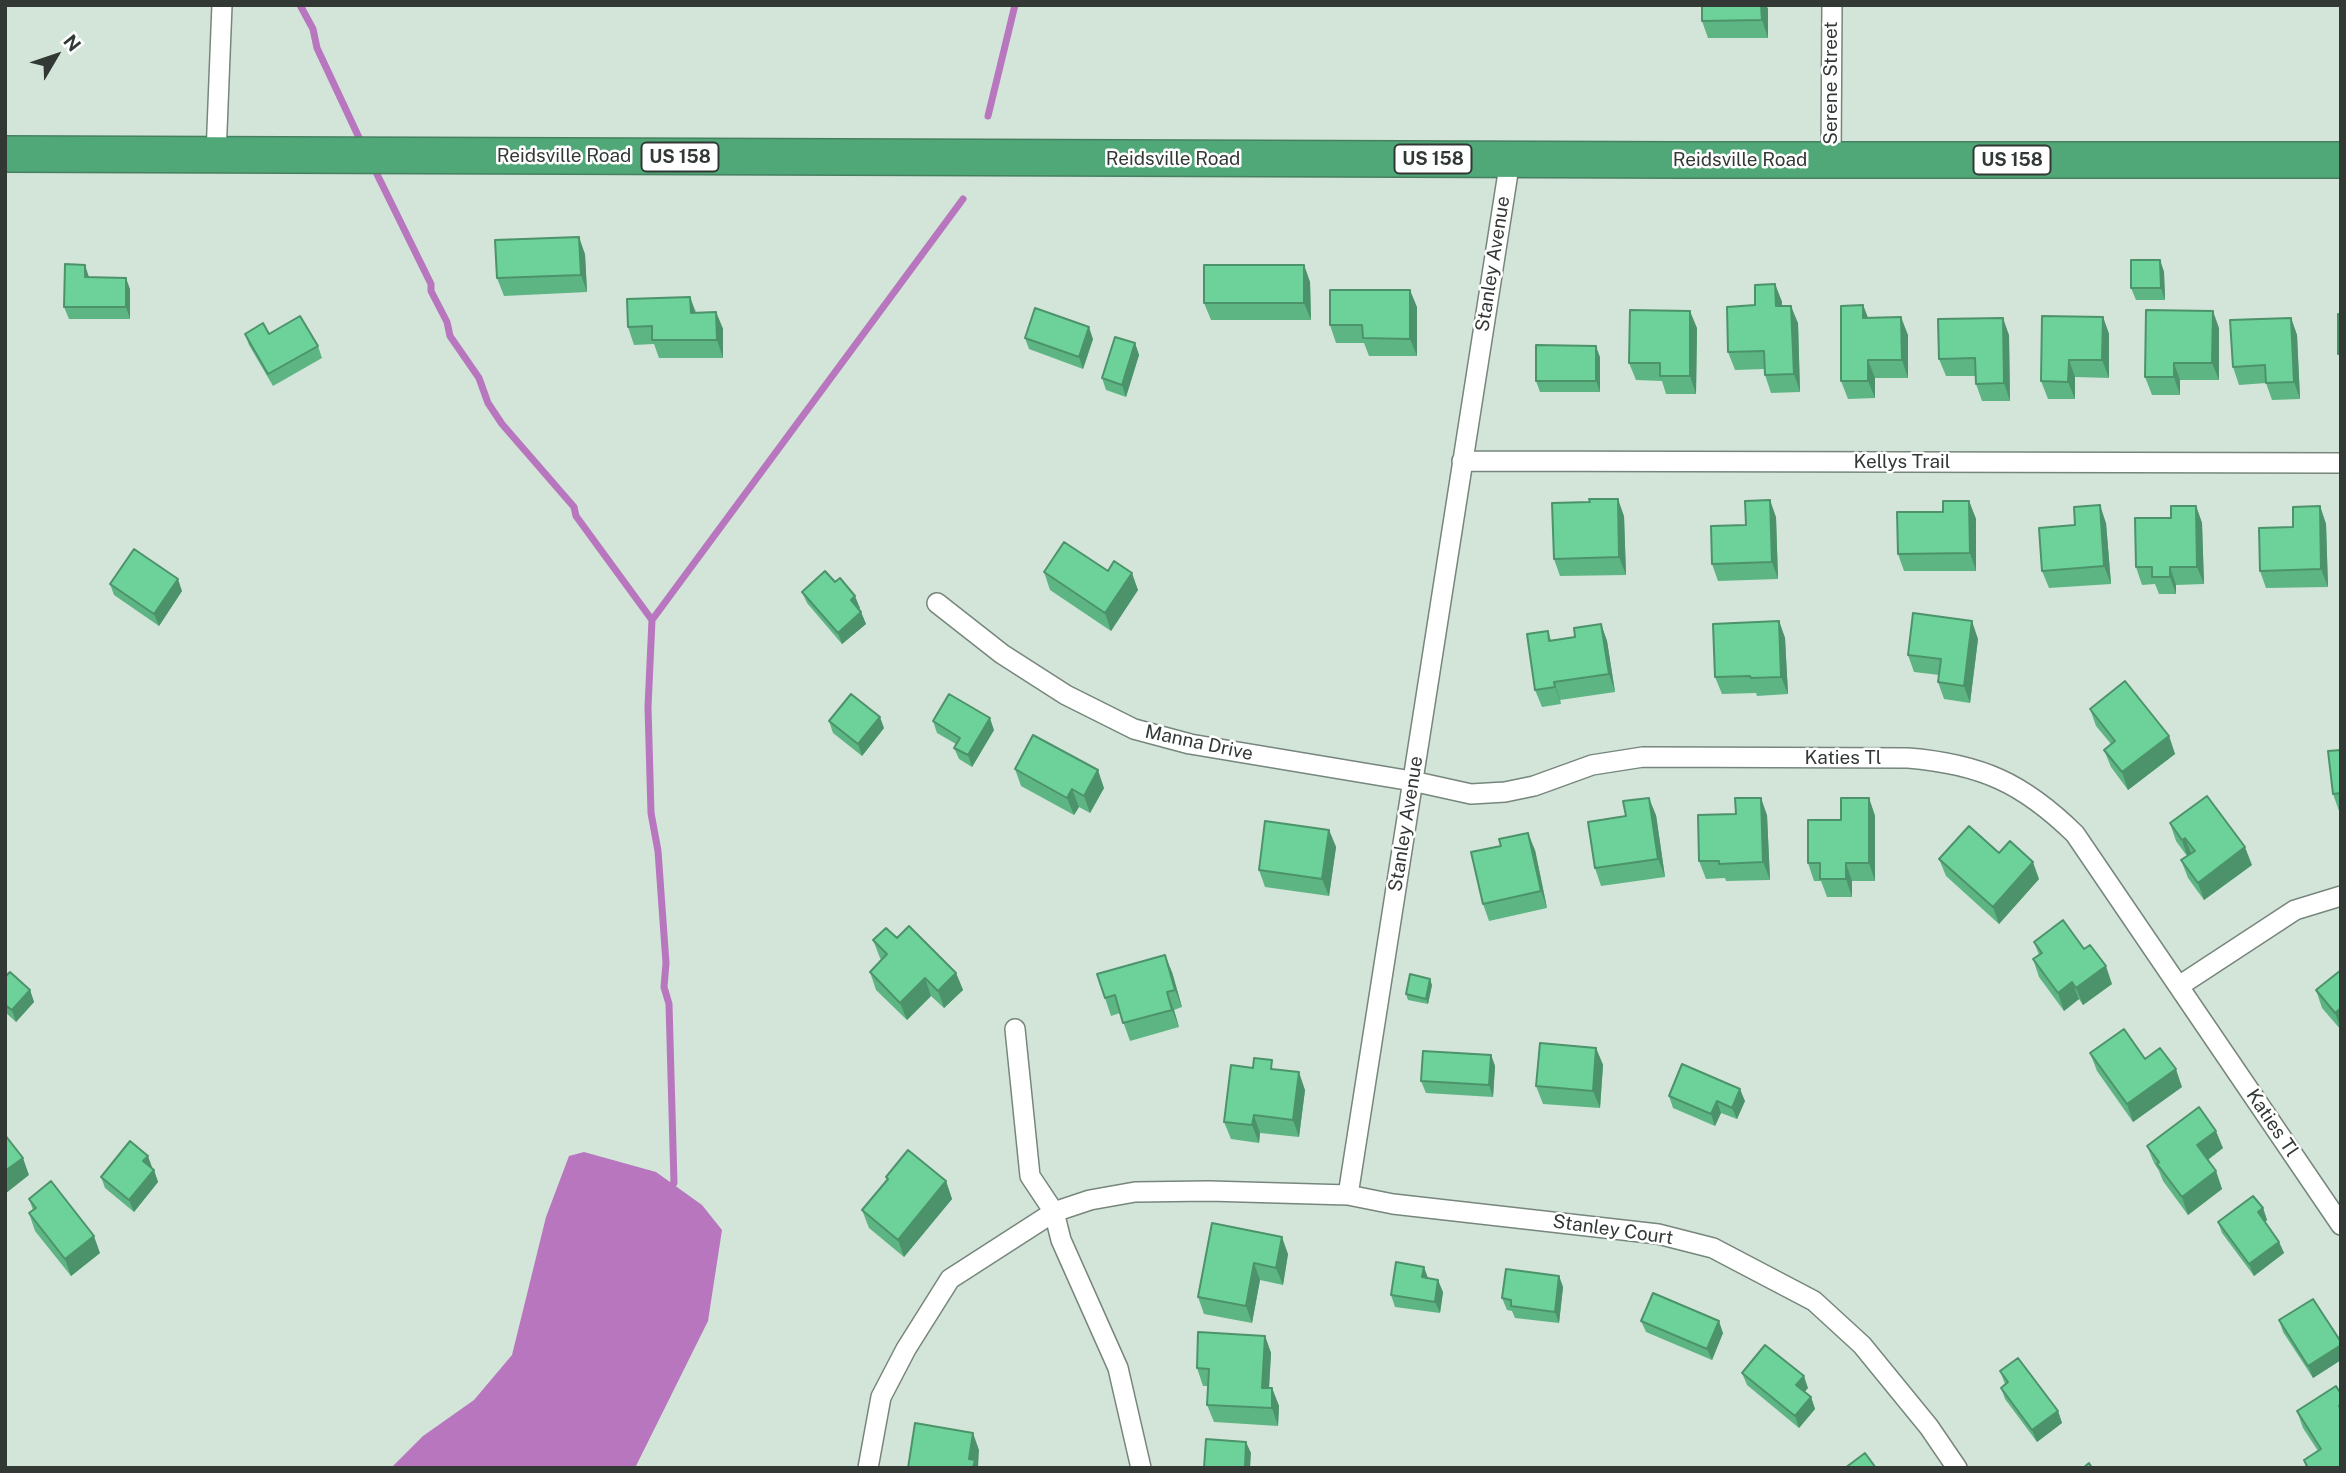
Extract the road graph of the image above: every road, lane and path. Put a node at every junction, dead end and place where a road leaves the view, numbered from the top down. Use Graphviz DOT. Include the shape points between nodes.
graph roads {
  1 [pos="222,5"];
  2 [pos="1832,5"];
  3 [pos="5,154"];
  4 [pos="216,155"];
  5 [pos="1510,160"];
  6 [pos="1831,160"];
  7 [pos="2341,160"];
  8 [pos="1462,461"];
  9 [pos="2341,463"];
  10 [pos="937,603"];
  11 [pos="1412,781"];
  12 [pos="2341,896"];
  13 [pos="2179,986"];
  14 [pos="1014,1029"];
  15 [pos="1348,1195"];
  16 [pos="1054,1212"];
  17 [pos="2341,1226"];
  18 [pos="868,1468"];
  19 [pos="1141,1468"];
  20 [pos="1957,1468"];
  1 -- 4 [label="street"];
  2 -- 6 [label="street, Serene Street"];
  3 -- 4 [label="highway, Reidsville Road / US 158"];
  4 -- 5 [label="highway, Reidsville Road / US 158"];
  5 -- 6 [label="highway, Reidsville Road / US 158"];
  5 -- 8 [label="street, Stanley Avenue"];
  6 -- 7 [label="highway, Reidsville Road / US 158"];
  8 -- 9 [label="street, Kellys Trail"];
  8 -- 11 [label="street, Stanley Avenue"];
  10 -- 11 [label="street, Manna Drive" via="1002,654 1066,695 1134,729 1189,744"];
  11 -- 13 [label="street, Katies Tl" via="1471,794 1505,792 1592,765 1643,757 1908,758 1972,768 2028,794 2075,834"];
  11 -- 15 [label="street, Stanley Avenue"];
  12 -- 13 [label="street" via="2295,910"];
  13 -- 17 [label="street, Katies Tl"];
  14 -- 16 [label="street" via="1030,1176"];
  15 -- 16 [label="street" via="1135,1192"];
  15 -- 20 [label="street, Stanley Court" via="1658,1234 1713,1248 1814,1301 1862,1345 1930,1427"];
  16 -- 18 [label="street" via="950,1279 881,1397"];
  16 -- 19 [label="street" via="1061,1240 1118,1368"];
}
